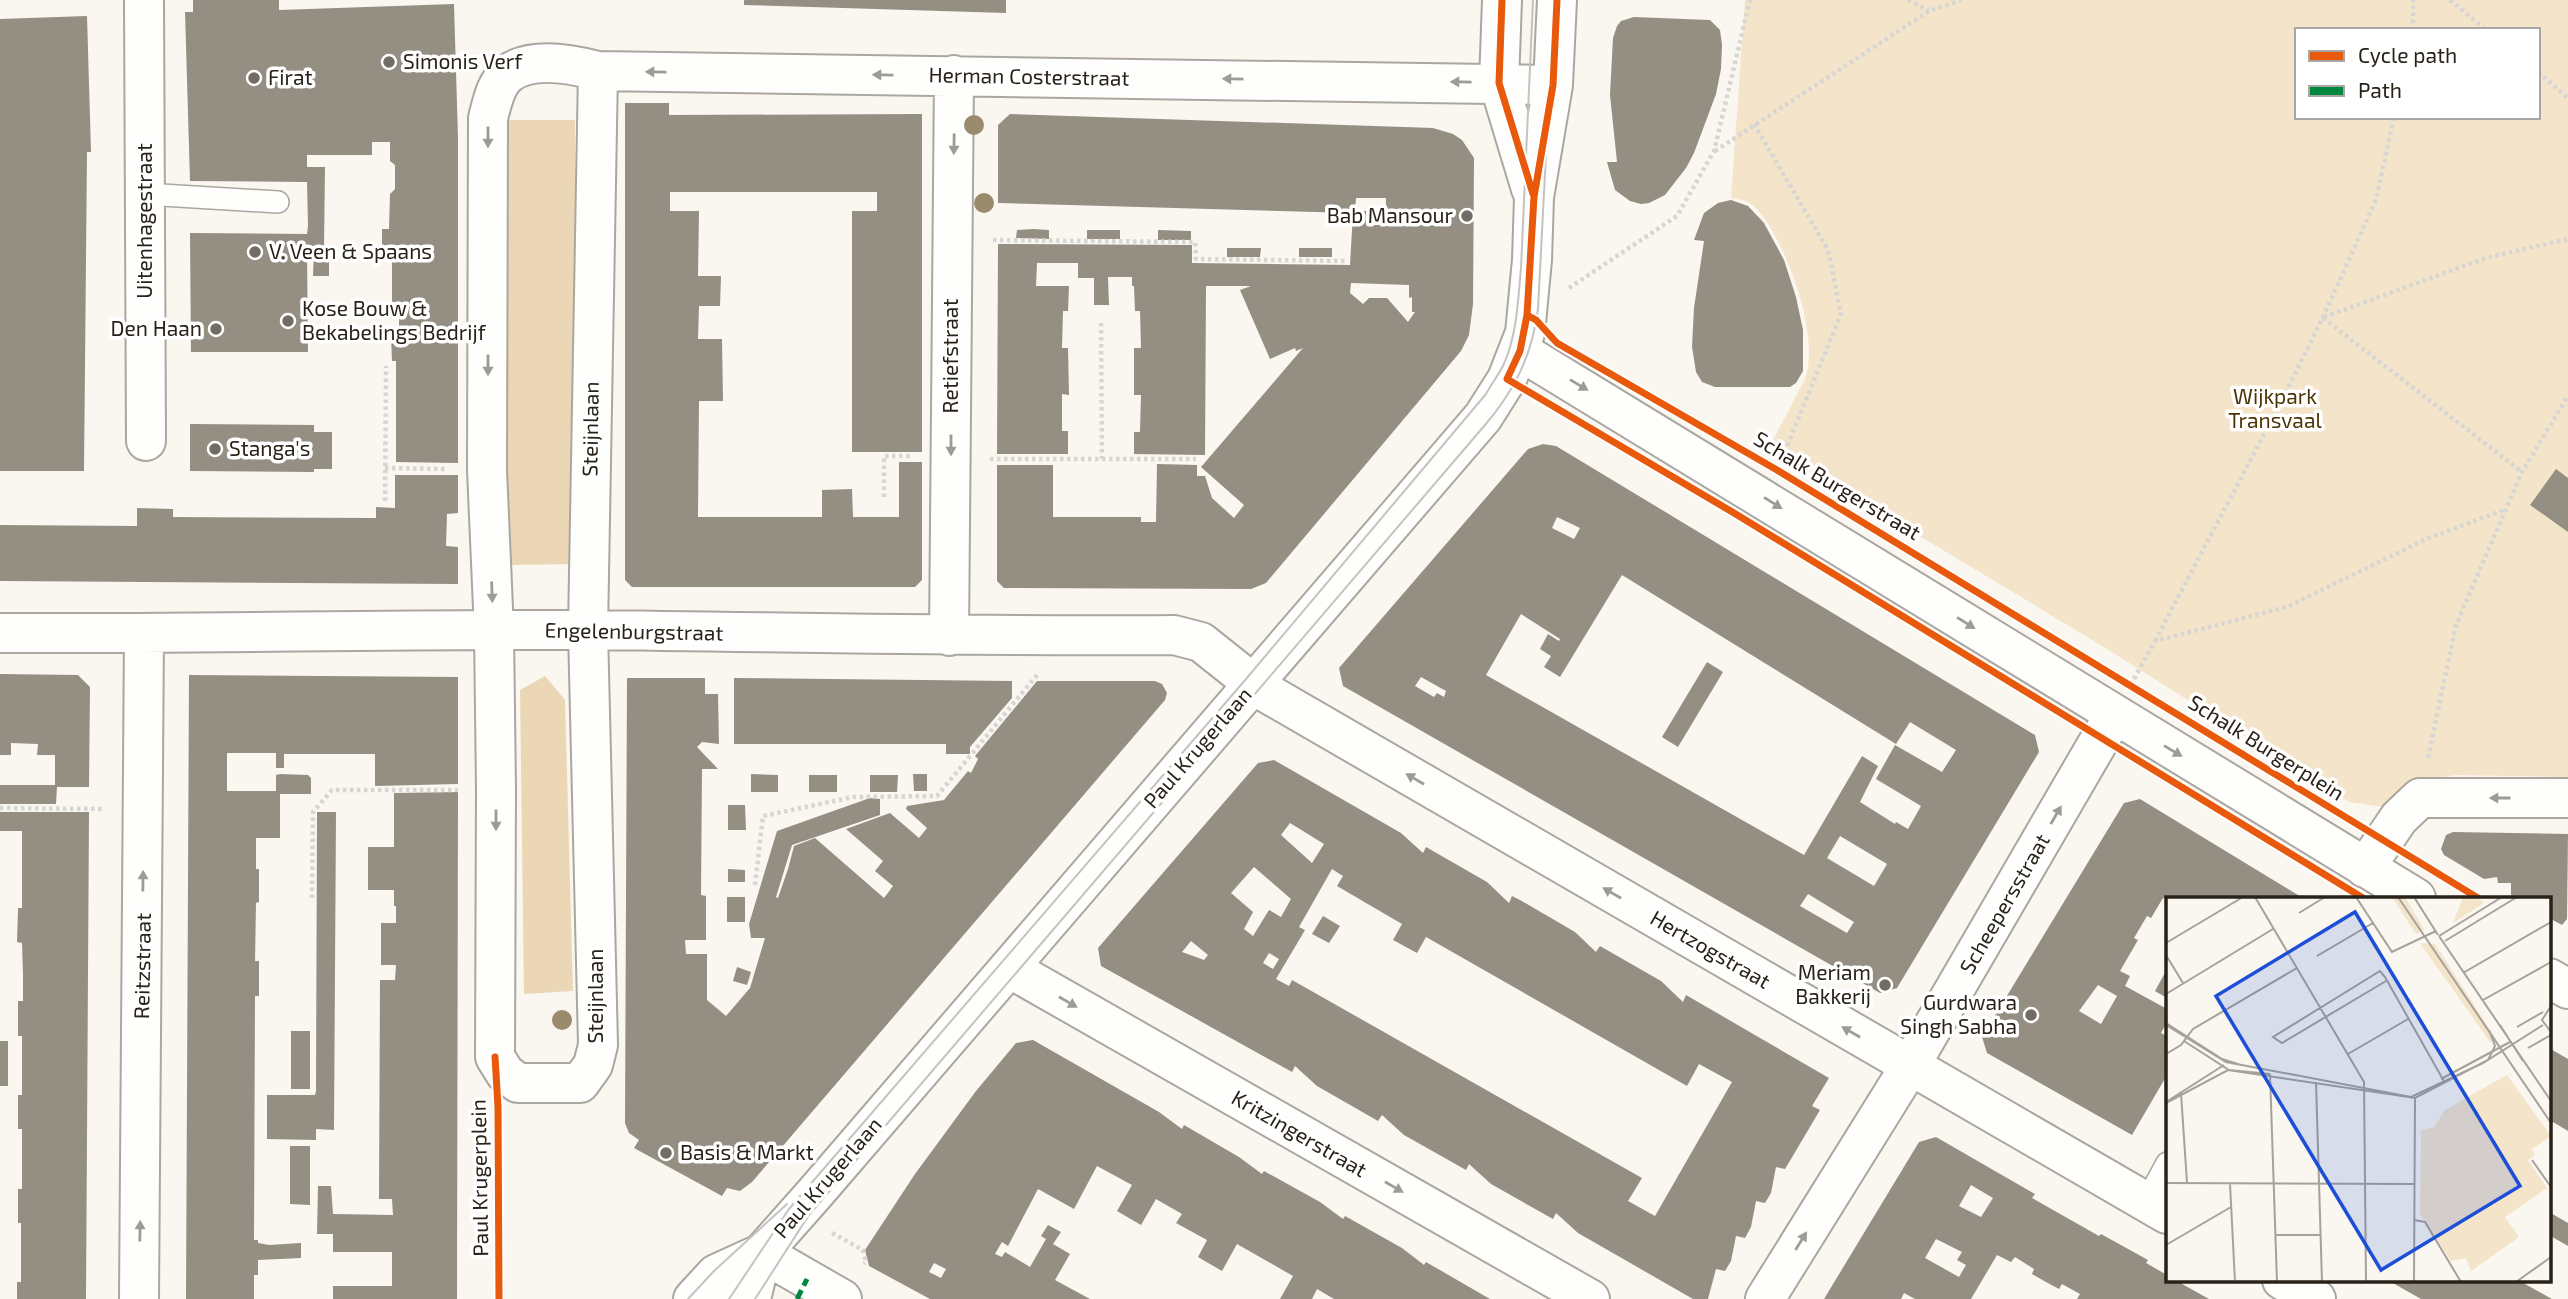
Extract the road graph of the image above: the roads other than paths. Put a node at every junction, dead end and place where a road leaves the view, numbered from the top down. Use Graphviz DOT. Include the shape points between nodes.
graph roads {
  1 [pos="144,0"];
  2 [pos="1502,0"];
  3 [pos="1557,0"];
  4 [pos="598,71"];
  5 [pos="508,74"];
  6 [pos="954,75"];
  7 [pos="1499,83"];
  8 [pos="1553,85"];
  9 [pos="145,194"];
  10 [pos="1534,197"];
  11 [pos="278,201"];
  12 [pos="1524,333"];
  13 [pos="146,441"];
  14 [pos="588,630"];
  15 [pos="494,631"];
  16 [pos="0,633"];
  17 [pos="144,634"];
  18 [pos="949,636"];
  19 [pos="1253,684"];
  20 [pos="2123,700"];
  21 [pos="2568,798"];
  22 [pos="2365,868"];
  23 [pos="2414,897"];
  24 [pos="1009,968"];
  25 [pos="2550,979"];
  26 [pos="2568,989"];
  27 [pos="1910,1066"];
  28 [pos="2166,1167"];
  29 [pos="2156,1208"];
  30 [pos="762,1253"];
  31 [pos="2286,1282"];
  32 [pos="802,1289"];
  33 [pos="139,1299"];
  34 [pos="693,1299"];
  35 [pos="723,1299"];
  36 [pos="751,1299"];
  37 [pos="842,1299"];
  38 [pos="1590,1299"];
  39 [pos="1765,1299"];
  40 [pos="2316,1299"];
  1 -- 9 [label="street, Uitenhagestraat"];
  2 -- 7 [label="street, Paul Krugerlaan"];
  3 -- 8 [label="street, Paul Krugerlaan"];
  4 -- 5 [label="street, Herman Costerstraat" via="570,64 533,64"];
  6 -- 4 [label="street, Herman Costerstraat, one-way"];
  4 -- 14 [label="street, Steijnlaan"];
  5 -- 15 [label="street, Steijnlaan, one-way" via="495,92 488,118 487,470"];
  7 -- 6 [label="street, Herman Costerstraat, one-way"];
  6 -- 18 [label="street, Retiefstraat, one-way"];
  7 -- 8 [label="street, Herman Costerstraat"];
  7 -- 10 [label="street, Paul Krugerlaan"];
  8 -- 10 [label="street, Paul Krugerlaan"];
  9 -- 11 [label="lane"];
  9 -- 13 [label="street, Uitenhagestraat"];
  10 -- 12 [label="street, Paul Krugerlaan"];
  12 -- 19 [label="street, Paul Krugerlaan" via="1507,379 1483,417"];
  12 -- 20 [label="street, one-way" via="1766,499"];
  14 -- 15 [label="street, Engelenburgstraat"];
  15 -- 14 [label="street, Steijnlaan, one-way" via="495,1057 518,1083 580,1083 593,1065 598,1045"];
  14 -- 18 [label="street, Engelenburgstraat"];
  15 -- 17 [label="street, Engelenburgstraat"];
  16 -- 17 [label="street, Engelenburgstraat"];
  33 -- 17 [label="street, Reitzstraat, one-way"];
  18 -- 19 [label="street, Engelenburgstraat" via="1174,635 1201,642"];
  19 -- 24 [label="street, Paul Krugerlaan"];
  27 -- 19 [label="street, Hertzogstraat, one-way"];
  20 -- 22 [label="street, one-way"];
  27 -- 20 [label="street, Scheepersstraat, one-way"];
  21 -- 22 [label="street, one-way" via="2420,798 2388,833"];
  22 -- 23 [label="street"];
  24 -- 30 [label="street, Paul Krugerlaan"];
  24 -- 38 [label="street, Kritzingerstraat, one-way"];
  25 -- 26 [label="street"];
  27 -- 29 [label="street, Hertzogstraat"];
  39 -- 27 [label="street, Scheepersstraat, one-way"];
  28 -- 29 [label="lane"];
  30 -- 32 [label="street"];
  30 -- 34 [label="street, Paul Krugerlaan" via="716,1274"];
  30 -- 35 [label="lane, Paul Krugerlaan"];
  30 -- 36 [label="street, Paul Krugerlaan"];
  31 -- 40 [label="street"];
  32 -- 37 [label="street"];
}
